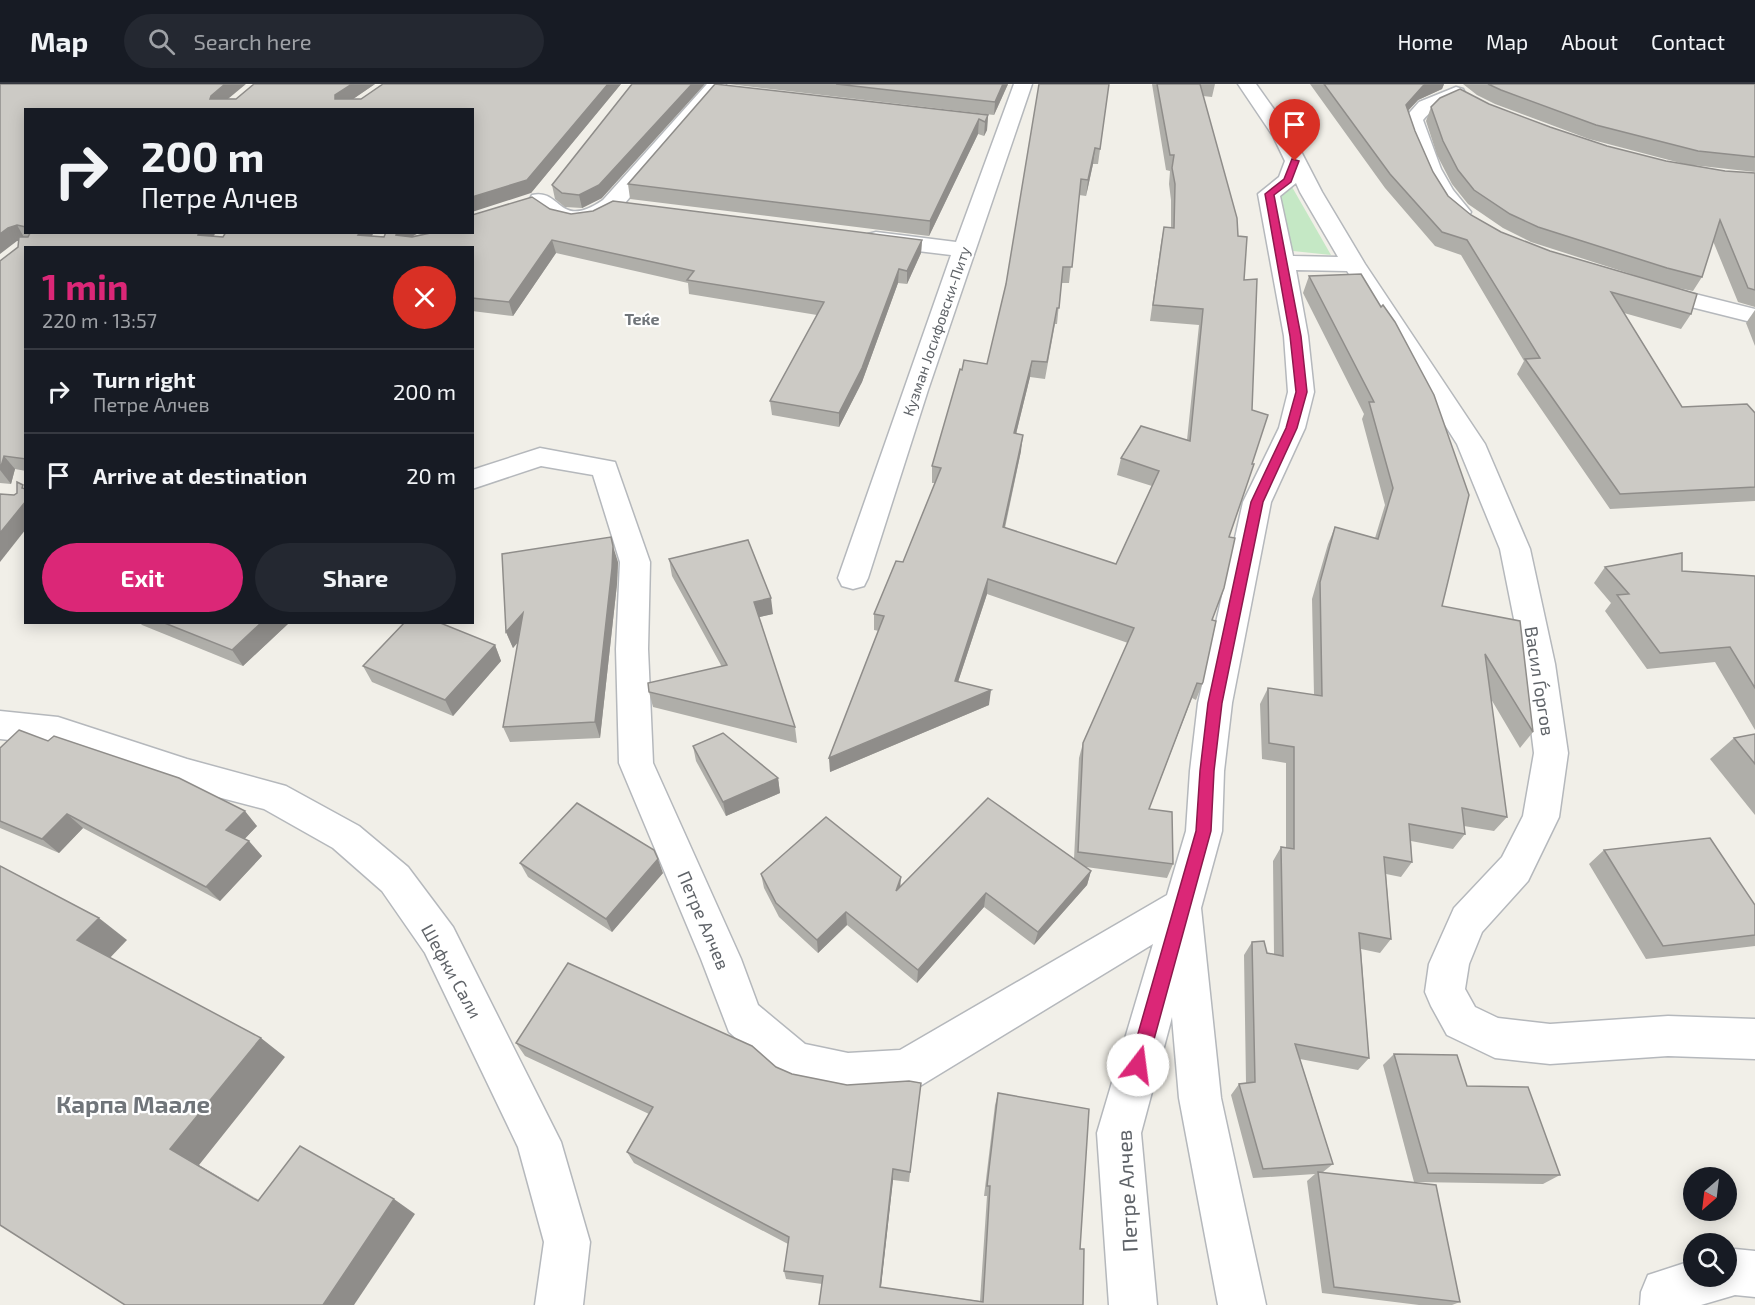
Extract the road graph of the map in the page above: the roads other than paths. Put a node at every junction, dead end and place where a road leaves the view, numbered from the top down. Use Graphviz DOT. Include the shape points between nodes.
graph roads {
  1 [pos="1023,84"];
  2 [pos="1247,84"];
  3 [pos="720,89"];
  4 [pos="1460,93"];
  5 [pos="1295,161"];
  6 [pos="554,182"];
  7 [pos="540,200"];
  8 [pos="610,205"];
  9 [pos="518,207"];
  10 [pos="634,208"];
  11 [pos="1476,223"];
  12 [pos="858,237"];
  13 [pos="964,250"];
  14 [pos="1283,263"];
  15 [pos="1354,264"];
  16 [pos="1628,283"];
  17 [pos="1755,316"];
  18 [pos="474,479"];
  19 [pos="852,578"];
  20 [pos="0,724"];
  21 [pos="1182,906"];
  22 [pos="1755,1039"];
  23 [pos="1737,1272"];
  24 [pos="1755,1274"];
  25 [pos="1683,1287"];
  26 [pos="560,1305"];
  27 [pos="1133,1305"];
  28 [pos="1242,1305"];
  29 [pos="1664,1305"];
  1 -- 13 [label="street, Кузман Јосифовски-Питу" via="998,124"];
  2 -- 5 [label="street, Васил Ѓоргов" via="1283,136"];
  3 -- 8 [label="street"];
  4 -- 11 [label="street" via="1438,98 1418,111 1413,120 1440,185 1458,211"];
  5 -- 14 [label="street, Петре Алчев" via="1288,180 1269,194"];
  5 -- 15 [label="street, Васил Ѓоргов"];
  6 -- 7 [label="street"];
  7 -- 8 [label="street" via="557,215 578,220 598,215"];
  7 -- 9 [label="street"];
  8 -- 10 [label="street"];
  12 -- 13 [label="street"];
  13 -- 19 [label="street, Кузман Јосифовски-Питу"];
  14 -- 15 [label="street"];
  14 -- 21 [label="street, Петре Алчев" via="1301,392 1292,428 1257,502 1215,703 1204,831"];
  15 -- 22 [label="street, Васил Ѓоргов" via="1471,444 1515,549 1539,664 1551,753 1541,817 1515,869 1468,920 1449,964 1445,992 1461,1021 1495,1038 1550,1044 1668,1036"];
  16 -- 17 [label="street"];
  18 -- 21 [label="street, Петре Алчев" via="540,457 605,468 635,562 632,649 636,763 743,1018 795,1062 848,1074 905,1071"];
  20 -- 26 [label="street, Шефки Сали" via="58,731 187,774 273,797 346,837 395,879 439,940 539,1142 567,1242"];
  21 -- 27 [label="street, Петре Алчев" via="1119,1133"];
  21 -- 28 [label="street, Петре Алчев" via="1200,1098"];
  23 -- 24 [label="street"];
  25 -- 29 [label="street" via="1665,1292"];
}
